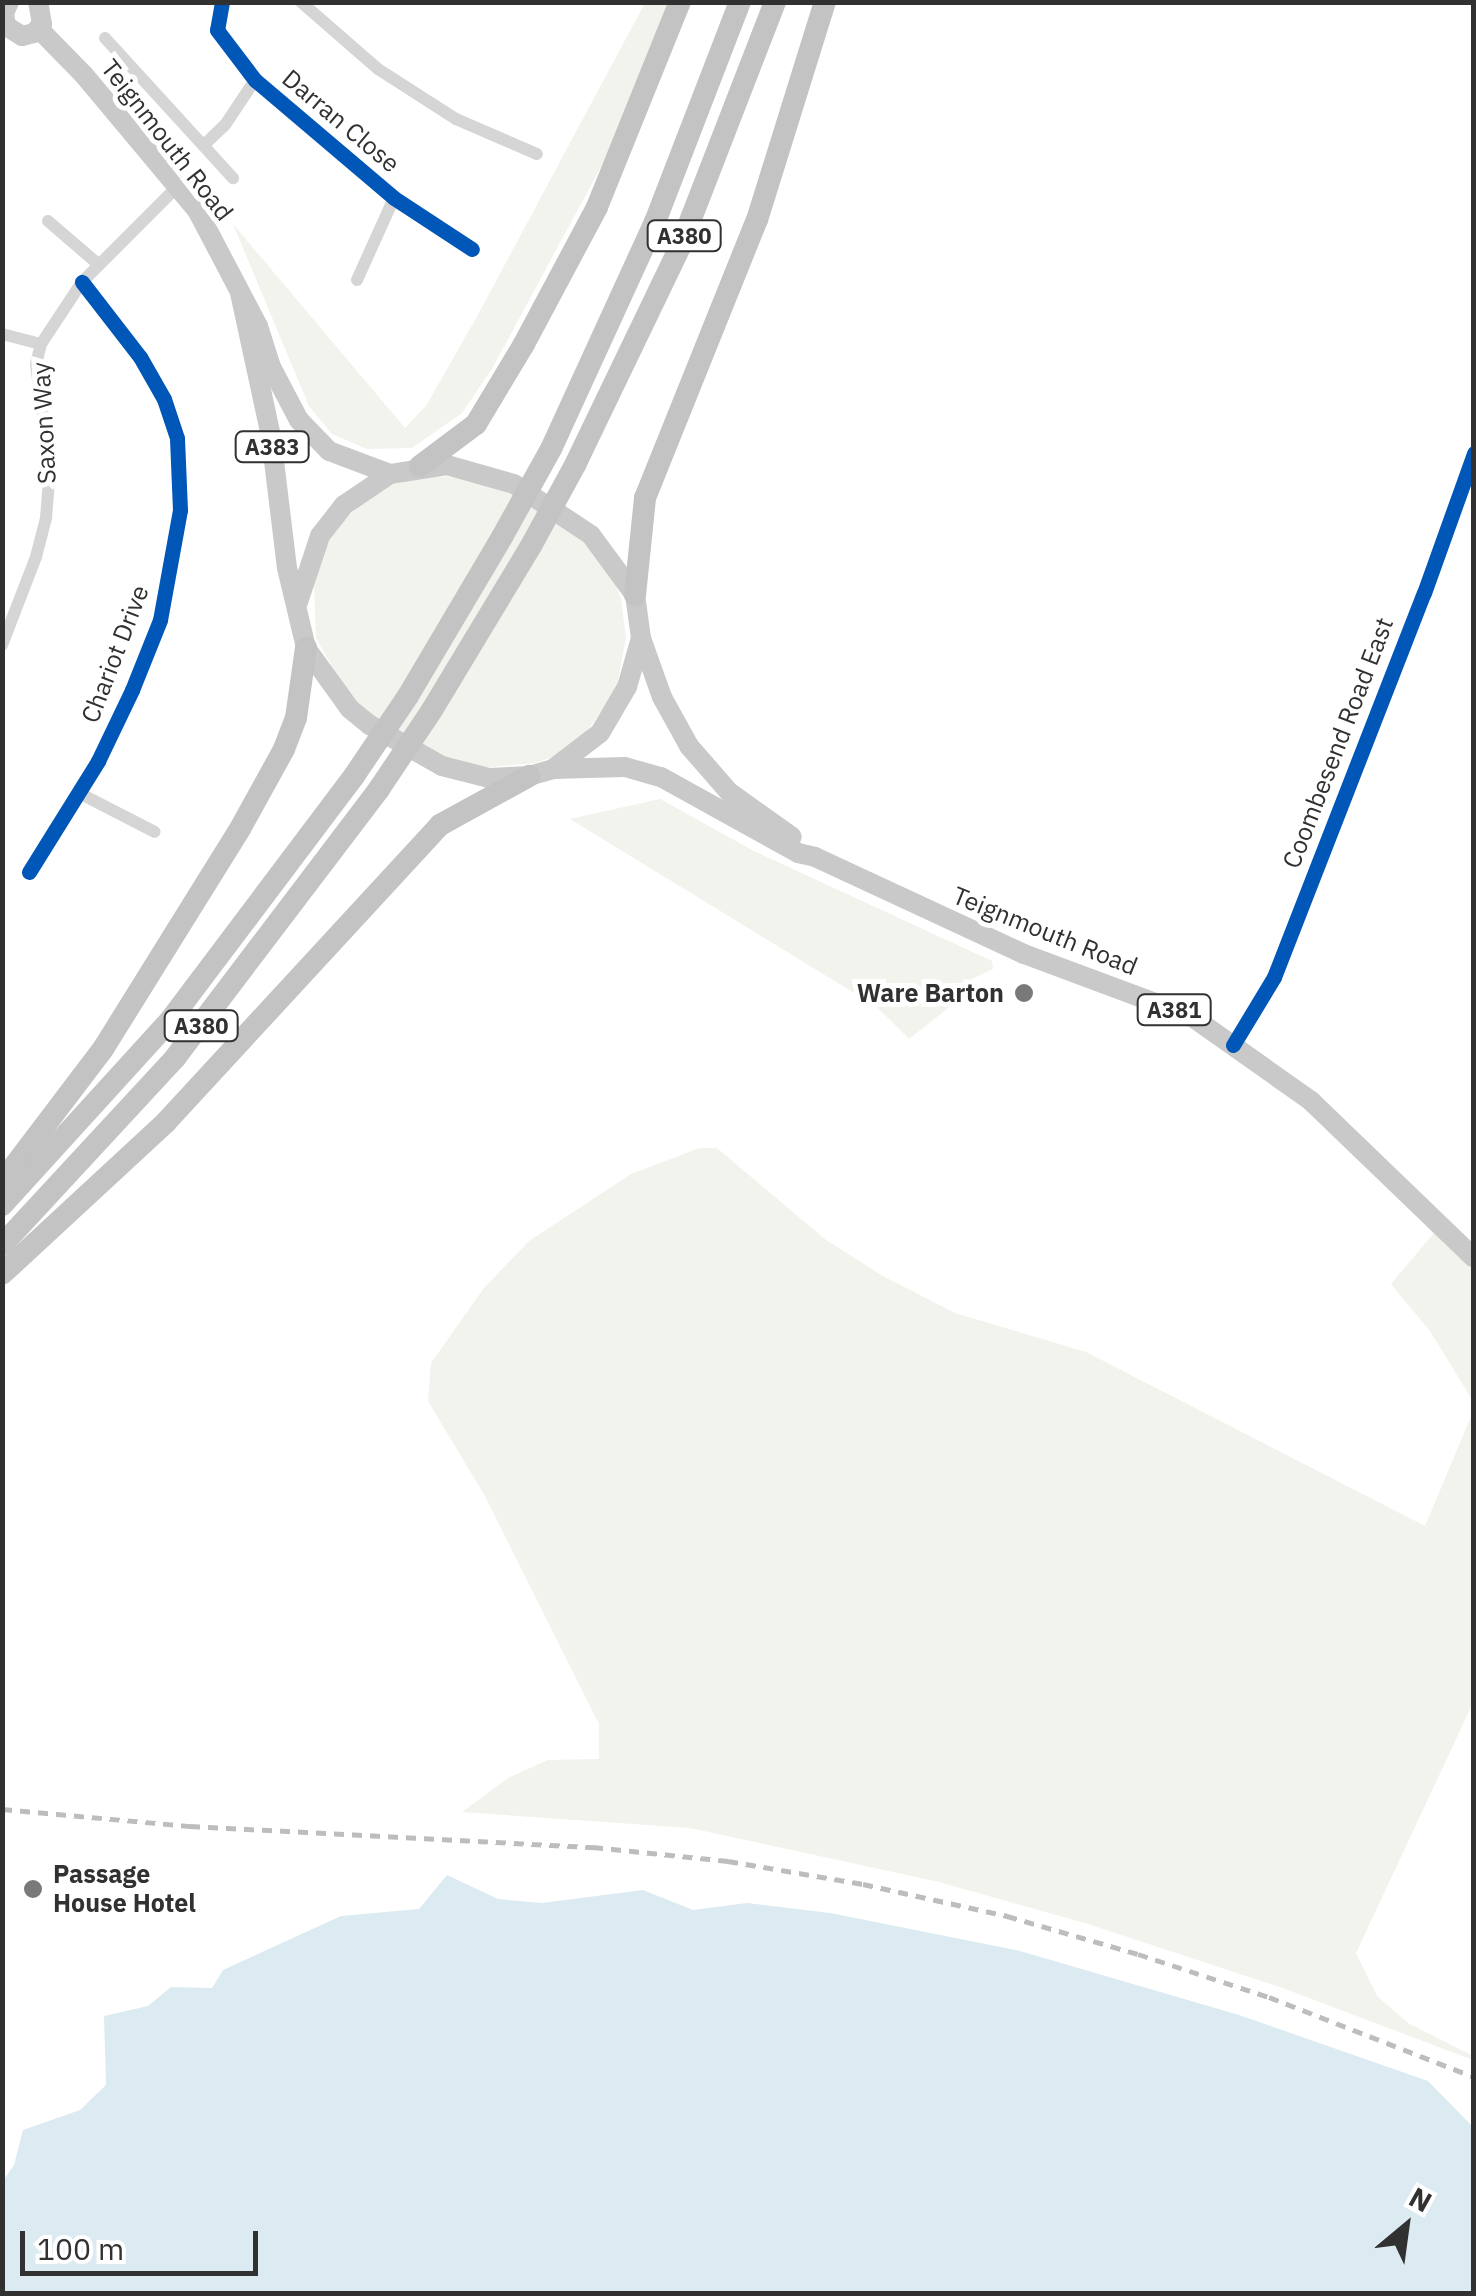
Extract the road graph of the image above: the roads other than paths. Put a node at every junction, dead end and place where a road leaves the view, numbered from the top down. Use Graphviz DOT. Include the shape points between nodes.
graph roads {
  1 [pos="38,2"];
  2 [pos="222,2"];
  3 [pos="301,2"];
  4 [pos="680,2"];
  5 [pos="740,2"];
  6 [pos="775,2"];
  7 [pos="825,2"];
  8 [pos="5,10"];
  9 [pos="39,29"];
  10 [pos="106,38"];
  11 [pos="255,80"];
  12 [pos="204,145"];
  13 [pos="537,154"];
  14 [pos="233,178"];
  15 [pos="178,186"];
  16 [pos="394,198"];
  17 [pos="48,221"];
  18 [pos="472,248"];
  19 [pos="98,264"];
  20 [pos="358,280"];
  21 [pos="82,282"];
  22 [pos="240,293"];
  23 [pos="4,338"];
  24 [pos="41,344"];
  25 [pos="1474,453"];
  26 [pos="420,466"];
  27 [pos="390,474"];
  28 [pos="635,595"];
  29 [pos="298,602"];
  30 [pos="641,638"];
  31 [pos="2,645"];
  32 [pos="306,648"];
  33 [pos="553,770"];
  34 [pos="529,776"];
  35 [pos="80,793"];
  36 [pos="156,832"];
  37 [pos="815,856"];
  38 [pos="29,872"];
  39 [pos="1233,1044"];
  40 [pos="2,1182"];
  41 [pos="2,1204"];
  42 [pos="2,1245"];
  43 [pos="1474,1258"];
  44 [pos="2,1274"];
  1 -- 9 [label="main road" via="44,18"];
  2 -- 11 [label="street, Darran Close" via="217,30"];
  3 -- 13 [label="street" via="378,69 456,120"];
  4 -- 26 [label="highway" via="596,207 524,344 476,424"];
  5 -- 41 [label="highway, A380, bridge" via="655,222 551,449 408,696 171,1019"];
  6 -- 42 [label="highway, A380, bridge" via="680,247 576,462 432,710 175,1058"];
  7 -- 28 [label="highway, A380" via="757,220 645,498"];
  8 -- 9 [label="main road, A383" via="6,26 16,34"];
  9 -- 15 [label="main road, Teignmouth Road / A383"];
  10 -- 12 [label="street"];
  11 -- 12 [label="street, Darran Close"];
  11 -- 16 [label="street, Darran Close"];
  12 -- 14 [label="street"];
  15 -- 19 [label="street, Saxon Way"];
  15 -- 22 [label="main road, Teignmouth Road / A383" via="209,229"];
  16 -- 18 [label="street, Darran Close"];
  16 -- 20 [label="street, Darran Close"];
  17 -- 19 [label="street"];
  19 -- 21 [label="street, Saxon Way"];
  21 -- 24 [label="street, Saxon Way"];
  21 -- 35 [label="street, Chariot Drive" via="164,399 177,438 180,510 160,620"];
  22 -- 27 [label="main road, Teignmouth Road / A383" via="298,420 329,451"];
  22 -- 29 [label="main road, Teignmouth Road / A383"];
  23 -- 24 [label="street"];
  24 -- 31 [label="street, Saxon Way" via="36,364 50,468 46,518"];
  25 -- 39 [label="street, Coombesend Road East" via="1274,977"];
  26 -- 27 [label="main road"];
  26 -- 28 [label="main road" via="496,476 564,514 600,545"];
  27 -- 29 [label="main road" via="330,520"];
  28 -- 30 [label="main road"];
  29 -- 32 [label="main road"];
  30 -- 33 [label="main road" via="610,720"];
  30 -- 37 [label="main road, Teignmouth Road / A381" via="675,726 708,770"];
  32 -- 34 [label="main road" via="334,692 386,735 464,773"];
  32 -- 40 [label="highway, A380" via="290,734 241,827 103,1048"];
  33 -- 34 [label="main road"];
  33 -- 37 [label="main road, Teignmouth Road / A381" via="625,767 661,777 798,853"];
  34 -- 44 [label="highway, A380" via="440,825 178,1110"];
  35 -- 36 [label="street"];
  35 -- 38 [label="street, Chariot Drive"];
  37 -- 39 [label="main road, Teignmouth Road / A381" via="1024,954 1191,1016"];
  39 -- 43 [label="main road, Teignmouth Road / A381" via="1310,1101"];
}
